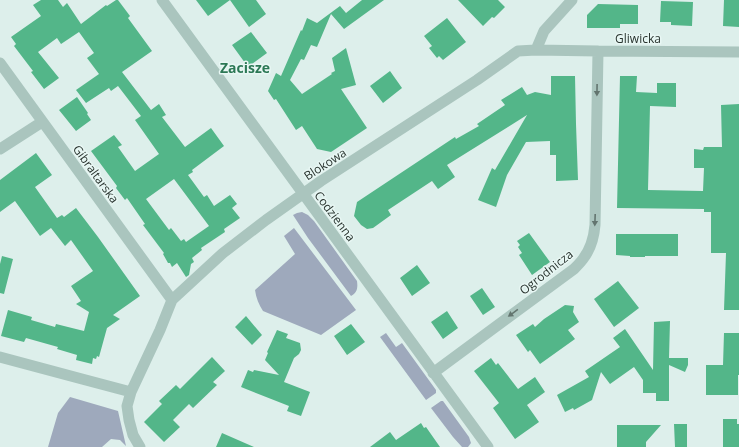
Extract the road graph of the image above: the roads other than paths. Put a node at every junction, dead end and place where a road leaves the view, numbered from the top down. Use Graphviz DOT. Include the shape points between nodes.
graph roads {
  1 [pos="162,0"];
  2 [pos="572,0"];
  3 [pos="536,50"];
  4 [pos="598,51"];
  5 [pos="739,52"];
  6 [pos="0,63"];
  7 [pos="42,122"];
  8 [pos="0,149"];
  9 [pos="302,194"];
  10 [pos="172,300"];
  11 [pos="0,357"];
  12 [pos="433,373"];
  13 [pos="131,392"];
  14 [pos="484,446"];
  15 [pos="140,447"];
  1 -- 9 [label="street, Codzienna"];
  2 -- 3 [label="street" via="544,31"];
  3 -- 4 [label="street, Gliwicka"];
  3 -- 9 [label="street, Blokowa" via="518,51"];
  4 -- 5 [label="street, Gliwicka"];
  4 -- 12 [label="street, Ogrodnicza, one-way" via="595,225 594,236 583,259 574,269"];
  6 -- 7 [label="street, Gibraltarska"];
  7 -- 8 [label="street"];
  7 -- 10 [label="street, Gibraltarska"];
  9 -- 10 [label="street, Blokowa" via="224,253"];
  9 -- 12 [label="street, Codzienna"];
  10 -- 13 [label="street, Blokowa"];
  11 -- 13 [label="street"];
  12 -- 14 [label="street, Codzienna"];
  13 -- 15 [label="street, Blokowa" via="127,406 129,420"];
}
